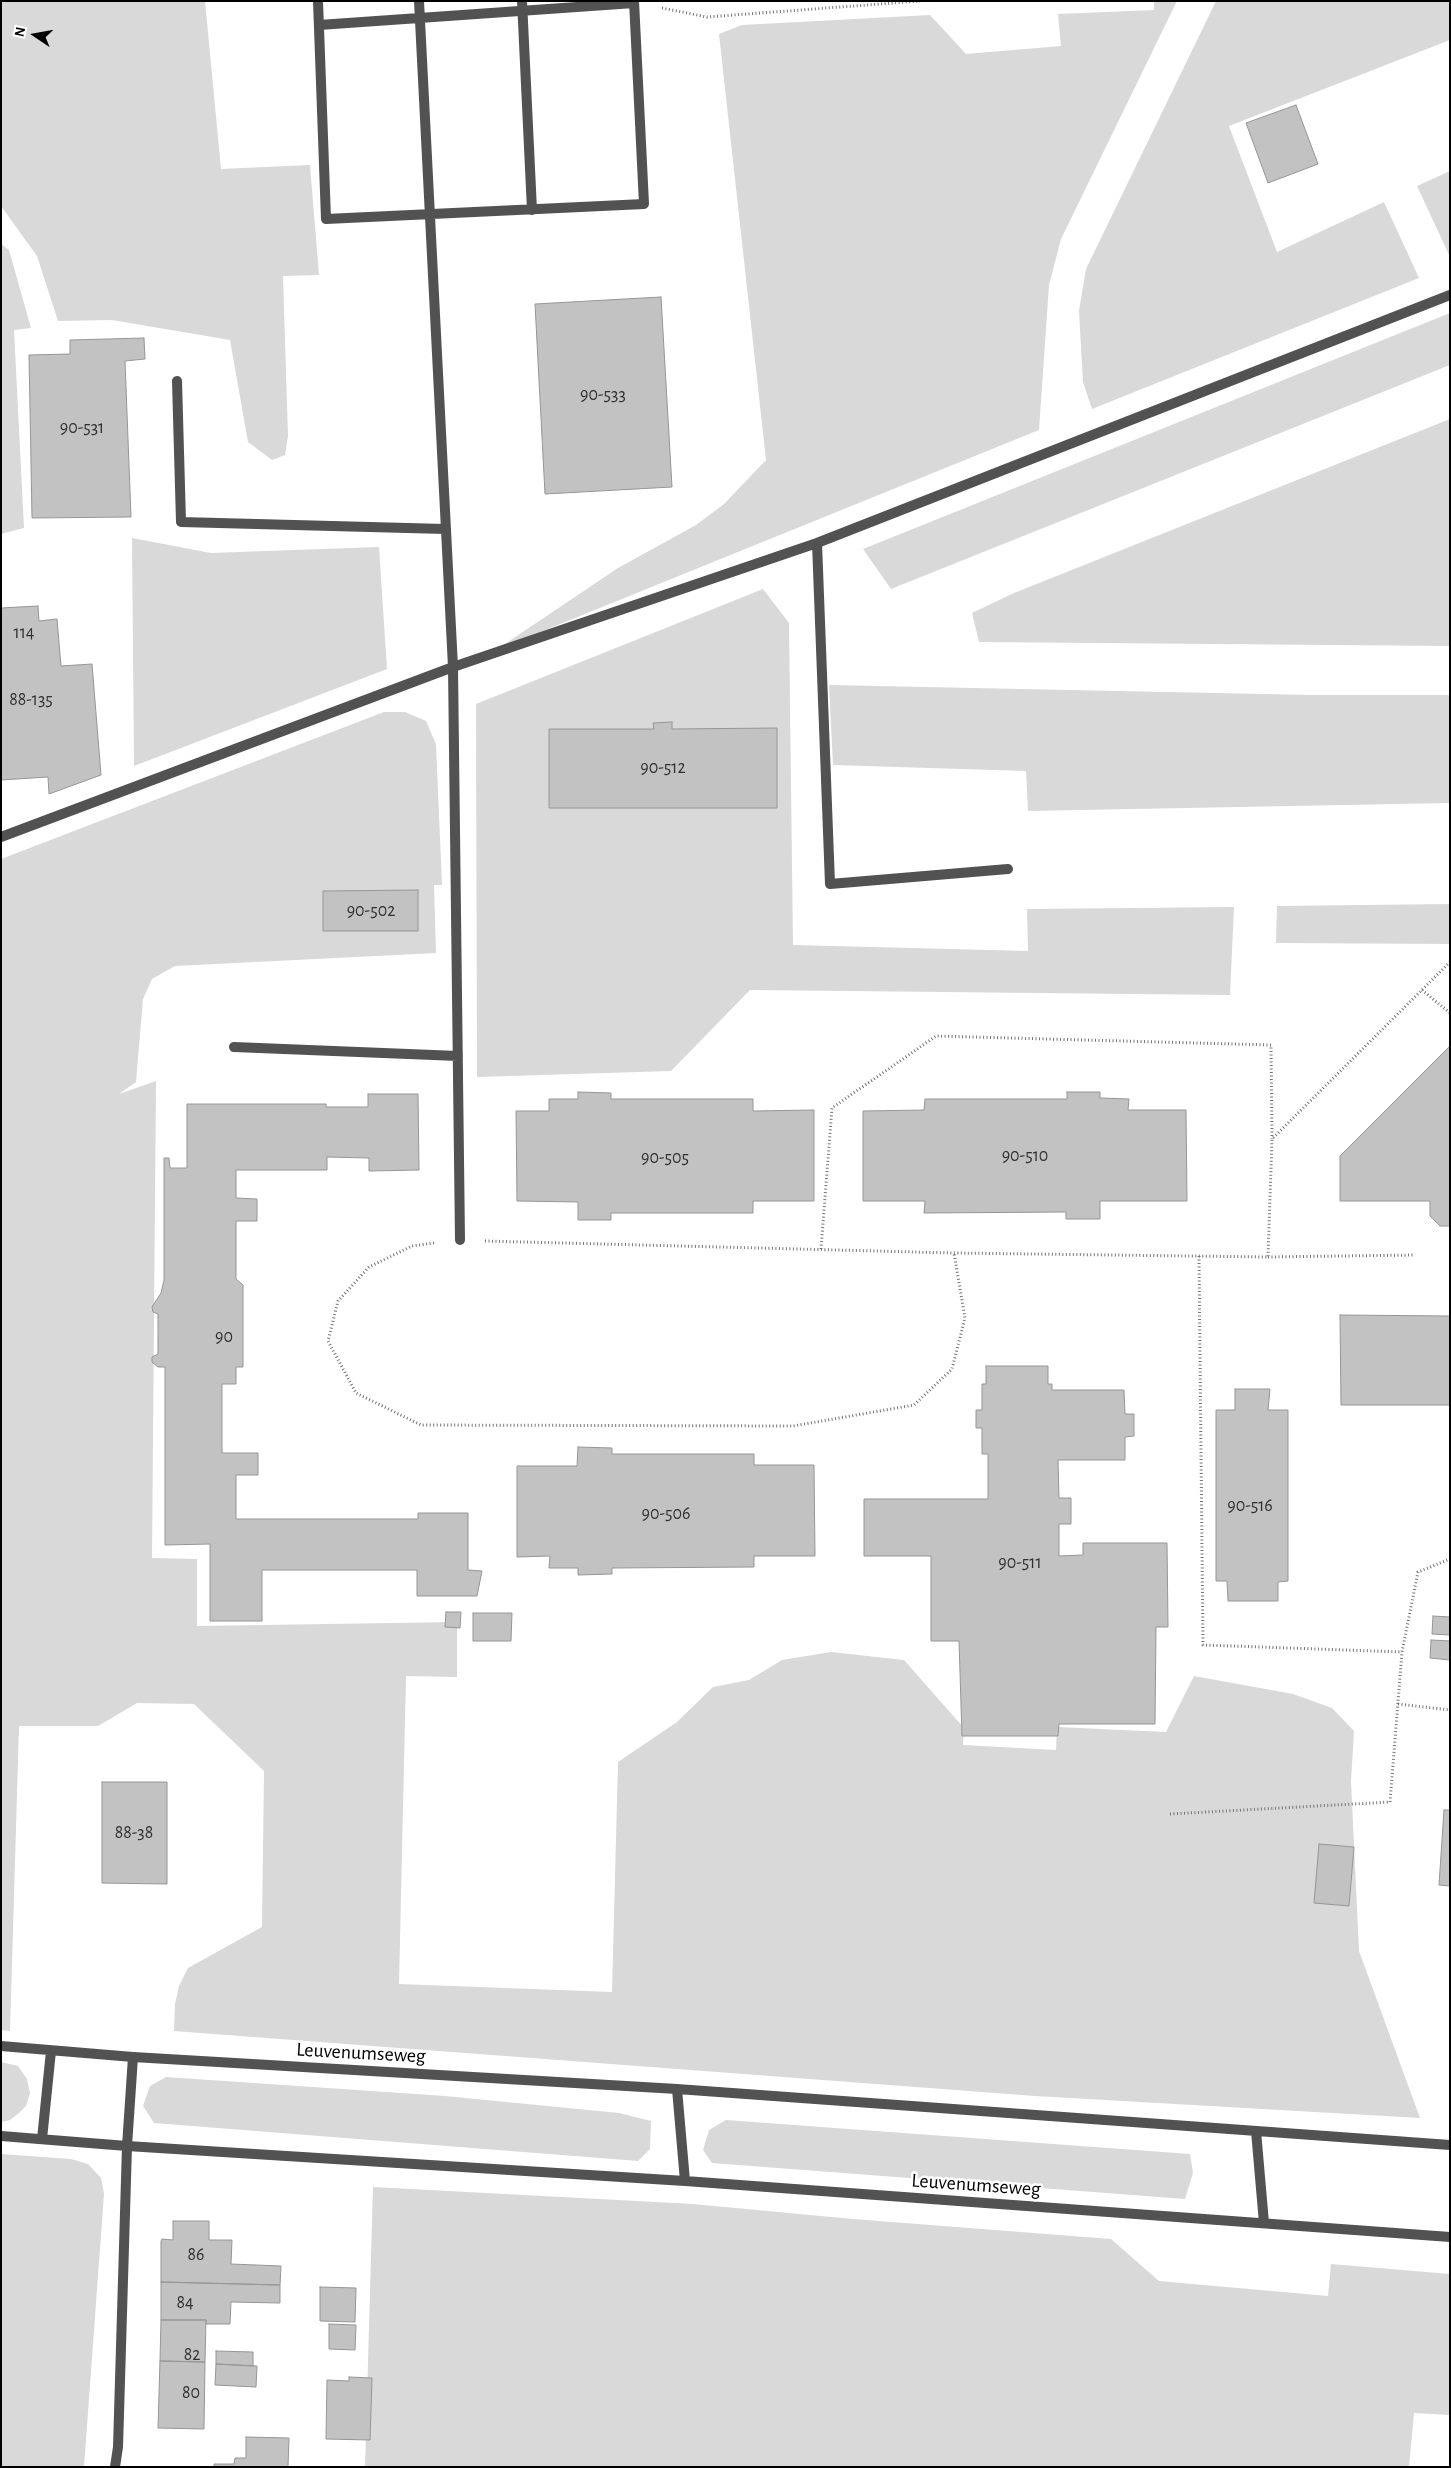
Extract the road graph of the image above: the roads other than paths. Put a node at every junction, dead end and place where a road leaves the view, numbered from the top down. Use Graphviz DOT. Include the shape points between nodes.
graph roads {
  1 [pos="318,1"];
  2 [pos="418,1"];
  3 [pos="634,2"];
  4 [pos="522,6"];
  5 [pos="419,18"];
  6 [pos="318,25"];
  7 [pos="532,210"];
  8 [pos="429,215"];
  9 [pos="1450,295"];
  10 [pos="177,381"];
  11 [pos="445,529"];
  12 [pos="817,543"];
  13 [pos="453,667"];
  14 [pos="1,837"];
  15 [pos="1008,869"];
  16 [pos="234,1047"];
  17 [pos="458,1056"];
  18 [pos="460,1240"];
  19 [pos="1,2046"];
  20 [pos="51,2051"];
  21 [pos="133,2057"];
  22 [pos="677,2090"];
  23 [pos="1256,2131"];
  24 [pos="1,2136"];
  25 [pos="42,2139"];
  26 [pos="1450,2145"];
  27 [pos="127,2146"];
  28 [pos="685,2181"];
  29 [pos="1264,2223"];
  30 [pos="1450,2237"];
  31 [pos="118,2447"];
  32 [pos="115,2467"];
  33 [pos="120,2467"];
  1 -- 6 [label="street"];
  2 -- 5 [label="street"];
  3 -- 4 [label="street"];
  3 -- 7 [label="street" via="644,204"];
  4 -- 5 [label="street"];
  4 -- 7 [label="street"];
  5 -- 6 [label="street"];
  5 -- 8 [label="street"];
  6 -- 8 [label="street" via="326,219"];
  7 -- 8 [label="street"];
  8 -- 11 [label="street"];
  9 -- 12 [label="street"];
  10 -- 11 [label="street" via="181,522"];
  11 -- 13 [label="street"];
  12 -- 13 [label="street"];
  12 -- 15 [label="street" via="830,884"];
  13 -- 14 [label="street"];
  13 -- 17 [label="street"];
  16 -- 17 [label="street"];
  17 -- 18 [label="street"];
  19 -- 20 [label="street, Leuvenumseweg"];
  20 -- 21 [label="street, Leuvenumseweg"];
  20 -- 25 [label="street"];
  21 -- 22 [label="street, Leuvenumseweg"];
  21 -- 27 [label="street"];
  22 -- 23 [label="street, Leuvenumseweg"];
  22 -- 28 [label="street"];
  23 -- 26 [label="street, Leuvenumseweg"];
  23 -- 29 [label="street"];
  24 -- 25 [label="street, Leuvenumseweg"];
  25 -- 27 [label="street, Leuvenumseweg"];
  27 -- 28 [label="street, Leuvenumseweg"];
  27 -- 31 [label="street"];
  28 -- 29 [label="street, Leuvenumseweg"];
  29 -- 30 [label="street, Leuvenumseweg"];
  31 -- 32 [label="street"];
  31 -- 33 [label="street"];
}
